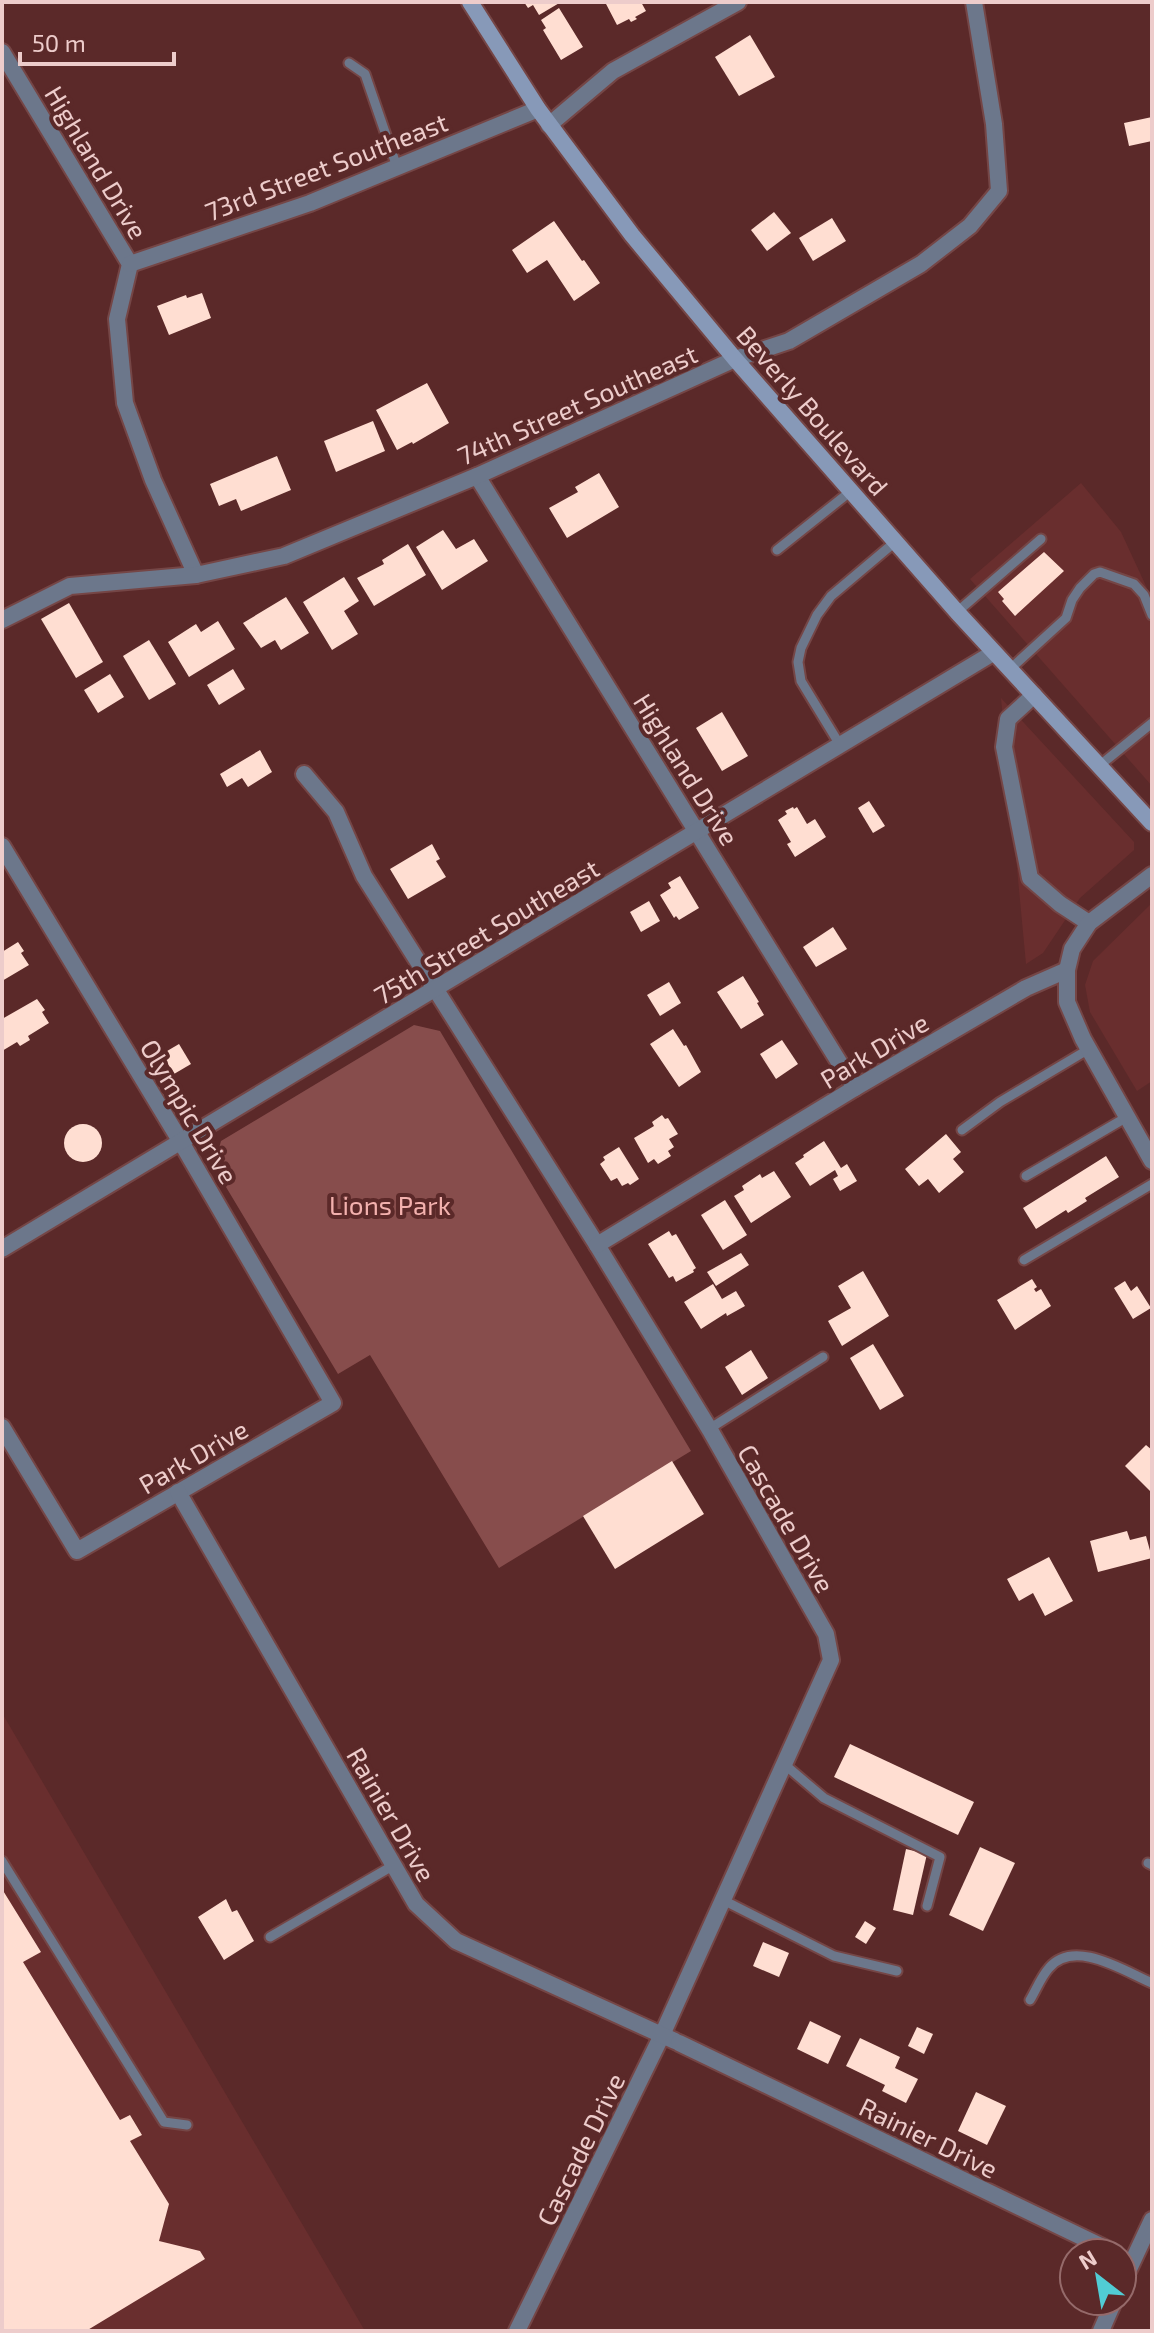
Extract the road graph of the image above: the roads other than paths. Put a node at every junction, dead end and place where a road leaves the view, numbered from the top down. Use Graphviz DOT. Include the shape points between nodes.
graph roads {
  1 [pos="470,2"];
  2 [pos="738,2"];
  3 [pos="974,2"];
  4 [pos="2,52"];
  5 [pos="349,63"];
  6 [pos="538,109"];
  7 [pos="549,125"];
  8 [pos="397,167"];
  9 [pos="130,264"];
  10 [pos="735,359"];
  11 [pos="477,476"];
  12 [pos="851,491"];
  13 [pos="1041,539"];
  14 [pos="895,542"];
  15 [pos="777,550"];
  16 [pos="196,575"];
  17 [pos="957,612"];
  18 [pos="1152,615"];
  19 [pos="2,620"];
  20 [pos="993,653"];
  21 [pos="1009,670"];
  22 [pos="1034,695"];
  23 [pos="1152,723"];
  24 [pos="840,745"];
  25 [pos="1099,766"];
  26 [pos="304,774"];
  27 [pos="1152,823"];
  28 [pos="697,831"];
  29 [pos="2,846"];
  30 [pos="1152,875"];
  31 [pos="1089,923"];
  32 [pos="1067,970"];
  33 [pos="436,989"];
  34 [pos="1089,1049"];
  35 [pos="855,1088"];
  36 [pos="1127,1117"];
  37 [pos="962,1130"];
  38 [pos="181,1142"];
  39 [pos="1152,1161"];
  40 [pos="1026,1176"];
  41 [pos="1152,1184"];
  42 [pos="597,1245"];
  43 [pos="2,1249"];
  44 [pos="1024,1260"];
  45 [pos="823,1357"];
  46 [pos="333,1403"];
  47 [pos="2,1427"];
  48 [pos="709,1429"];
  49 [pos="178,1492"];
  50 [pos="784,1764"];
  51 [pos="2,1861"];
  52 [pos="394,1865"];
  53 [pos="723,1900"];
  54 [pos="927,1906"];
  55 [pos="270,1937"];
  56 [pos="897,1971"];
  57 [pos="1152,1983"];
  58 [pos="1030,2000"];
  59 [pos="672,2039"];
  60 [pos="187,2125"];
  61 [pos="1152,2220"];
  62 [pos="1082,2237"];
  63 [pos="1138,2242"];
  64 [pos="517,2331"];
  1 -- 6 [label="main road, Beverly Boulevard"];
  2 -- 7 [label="street" via="613,71"];
  3 -- 10 [label="street, 74th Street Southeast" via="999,191 970,226 921,264 789,341"];
  4 -- 9 [label="street, Highland Drive"];
  5 -- 8 [label="lane" via="365,74"];
  6 -- 7 [label="main road, Beverly Boulevard"];
  6 -- 8 [label="street, 73rd Street Southeast"];
  7 -- 10 [label="main road, Beverly Boulevard"];
  8 -- 9 [label="street, 73rd Street Southeast" via="310,203"];
  9 -- 16 [label="street, Highland Drive" via="117,319 125,403"];
  10 -- 11 [label="street, 74th Street Southeast"];
  10 -- 12 [label="main road, Beverly Boulevard"];
  11 -- 16 [label="street, 74th Street Southeast" via="284,556"];
  11 -- 28 [label="street, Highland Drive"];
  12 -- 14 [label="main road, Beverly Boulevard"];
  12 -- 15 [label="lane"];
  13 -- 17 [label="lane"];
  14 -- 17 [label="main road, Beverly Boulevard"];
  14 -- 24 [label="lane" via="831,596 801,648 799,676"];
  16 -- 19 [label="street, 74th Street Southeast" via="70,586"];
  17 -- 20 [label="main road, Beverly Boulevard"];
  18 -- 21 [label="lane" via="1134,584 1107,573 1094,574 1072,600 1066,618"];
  20 -- 21 [label="main road, Beverly Boulevard"];
  20 -- 24 [label="street, 75th Street Southeast"];
  21 -- 22 [label="main road, Beverly Boulevard"];
  22 -- 25 [label="main road, Beverly Boulevard"];
  22 -- 31 [label="street" via="1008,719 1004,747 1030,878"];
  23 -- 25 [label="lane"];
  24 -- 28 [label="street, 75th Street Southeast"];
  25 -- 27 [label="main road, Beverly Boulevard"];
  26 -- 33 [label="street, Cascade Drive" via="336,812 364,876"];
  28 -- 33 [label="street, 75th Street Southeast"];
  28 -- 35 [label="street, Highland Drive"];
  29 -- 38 [label="street, Olympic Drive"];
  30 -- 31 [label="street"];
  31 -- 32 [label="street" via="1072,949"];
  32 -- 34 [label="street" via="1067,1002"];
  32 -- 35 [label="street, Park Drive" via="1026,988"];
  33 -- 38 [label="street, 75th Street Southeast"];
  33 -- 42 [label="street, Cascade Drive"];
  34 -- 36 [label="street"];
  34 -- 37 [label="lane"];
  35 -- 42 [label="street, Park Drive"];
  36 -- 39 [label="street"];
  36 -- 40 [label="lane"];
  38 -- 43 [label="street, 75th Street Southeast"];
  38 -- 46 [label="street, Olympic Drive"];
  41 -- 44 [label="lane"];
  42 -- 48 [label="street, Cascade Drive"];
  45 -- 48 [label="lane"];
  46 -- 49 [label="street, Park Drive"];
  47 -- 49 [label="street, Park Drive" via="77,1551"];
  48 -- 50 [label="street, Cascade Drive" via="826,1634 831,1660"];
  49 -- 52 [label="street, Rainier Drive"];
  50 -- 53 [label="street, Cascade Drive"];
  50 -- 54 [label="lane" via="824,1798 940,1857"];
  51 -- 60 [label="lane" via="164,2122"];
  52 -- 55 [label="lane"];
  52 -- 59 [label="street, Rainier Drive" via="416,1904 456,1941"];
  53 -- 56 [label="lane" via="834,1956"];
  53 -- 59 [label="street, Cascade Drive"];
  57 -- 58 [label="lane" via="1090,1956 1067,1955 1050,1966"];
  59 -- 62 [label="street, Rainier Drive"];
  59 -- 64 [label="street, Cascade Drive"];
  61 -- 63 [label="street"];
}
